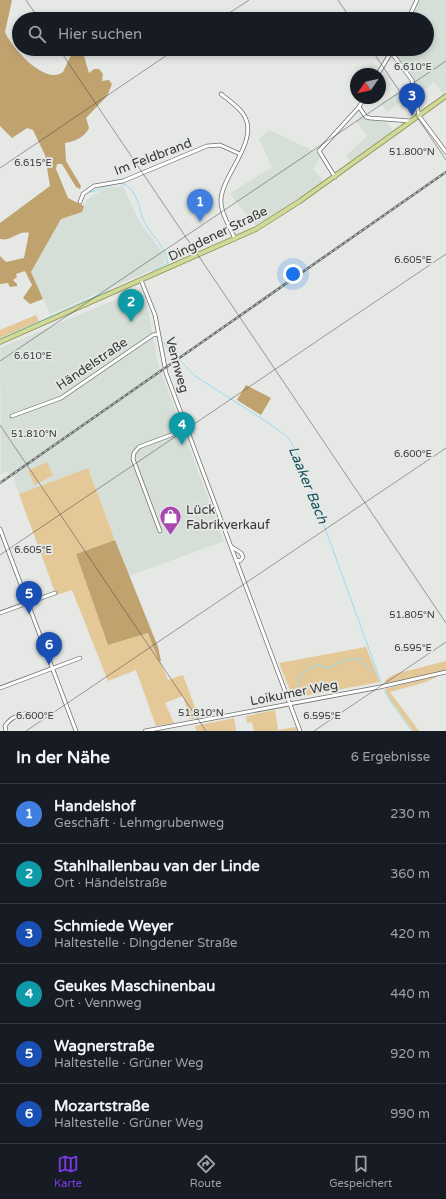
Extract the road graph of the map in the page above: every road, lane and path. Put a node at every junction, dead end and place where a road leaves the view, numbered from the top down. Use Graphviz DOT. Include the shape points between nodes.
graph roads {
  1 [pos="417,0"];
  2 [pos="411,12"];
  3 [pos="388,56"];
  4 [pos="396,56"];
  5 [pos="382,68"];
  6 [pos="221,94"];
  7 [pos="446,96"];
  8 [pos="361,104"];
  9 [pos="359,107"];
  10 [pos="419,116"];
  11 [pos="411,121"];
  12 [pos="446,152"];
  13 [pos="240,154"];
  14 [pos="335,176"];
  15 [pos="80,202"];
  16 [pos="235,239"];
  17 [pos="142,280"];
  18 [pos="158,334"];
  19 [pos="0,342"];
  20 [pos="12,416"];
  21 [pos="187,429"];
  22 [pos="0,529"];
  23 [pos="160,531"];
  24 [pos="1,536"];
  25 [pos="230,545"];
  26 [pos="236,560"];
  27 [pos="55,593"];
  28 [pos="28,603"];
  29 [pos="0,613"];
  30 [pos="80,658"];
  31 [pos="53,669"];
  32 [pos="446,672"];
  33 [pos="0,688"];
  34 [pos="290,704"];
  35 [pos="35,714"];
  36 [pos="6,731"];
  37 [pos="76,731"];
  38 [pos="147,731"];
  39 [pos="300,731"];
  1 -- 2 [label="street"];
  3 -- 5 [label="street"];
  4 -- 10 [label="street" via="412,80"];
  6 -- 13 [label="street" via="245,117 248,133"];
  7 -- 10 [label="main road, Dingdener Straße"];
  8 -- 9 [label="street"];
  9 -- 11 [label="street" via="366,117"];
  9 -- 14 [label="street" via="319,151"];
  10 -- 11 [label="main road, Dingdener Straße"];
  10 -- 12 [label="street"];
  11 -- 14 [label="main road, Dingdener Straße"];
  13 -- 15 [label="street, Im Feldbrand" via="220,145 207,146 124,181 94,186 83,194"];
  13 -- 16 [label="street" via="221,199 223,211"];
  14 -- 16 [label="main road, Dingdener Straße" via="274,218"];
  16 -- 17 [label="main road, Dingdener Straße"];
  17 -- 18 [label="street, Vennweg" via="153,307"];
  17 -- 19 [label="main road, Dingdener Straße"];
  18 -- 20 [label="street, Händelstraße" via="61,398"];
  18 -- 21 [label="street, Vennweg" via="164,368"];
  21 -- 23 [label="street" via="139,447 134,453 133,459"];
  21 -- 25 [label="street, Vennweg"];
  22 -- 24 [label="street"];
  24 -- 28 [label="street"];
  25 -- 26 [label="street, Vennweg"];
  25 -- 26 [label="street, Vennweg" via="242,555 242,560"];
  26 -- 34 [label="street, Vennweg"];
  27 -- 28 [label="street"];
  28 -- 29 [label="street"];
  28 -- 31 [label="street"];
  30 -- 31 [label="street"];
  31 -- 33 [label="street"];
  31 -- 37 [label="street"];
  32 -- 34 [label="street, Loikumer Weg"];
  34 -- 38 [label="street, Loikumer Weg"];
  34 -- 39 [label="street, Vennweg"];
  35 -- 36 [label="street" via="21,713 8,722 5,726"];
}
